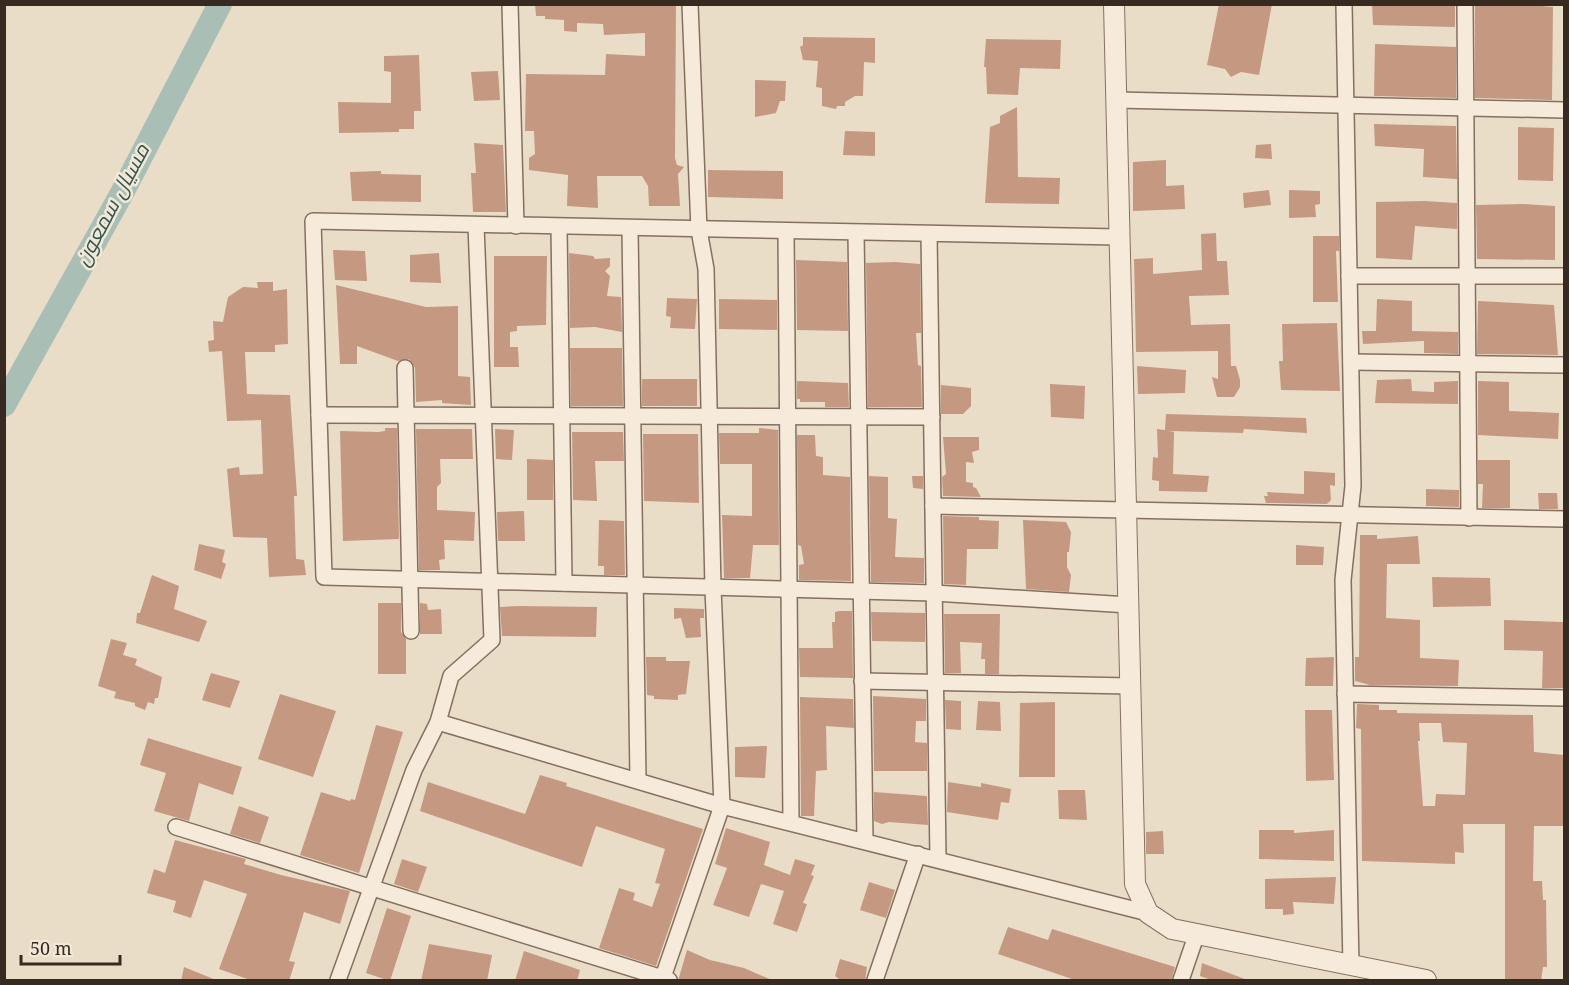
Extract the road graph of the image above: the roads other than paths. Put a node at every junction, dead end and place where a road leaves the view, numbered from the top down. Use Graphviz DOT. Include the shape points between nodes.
graph roads {
  1 [pos="510,4"];
  2 [pos="690,4"];
  3 [pos="1114,4"];
  4 [pos="1344,4"];
  5 [pos="1464,4"];
  6 [pos="1116,100"];
  7 [pos="1346,103"];
  8 [pos="1465,107"];
  9 [pos="1564,110"];
  10 [pos="476,225"];
  11 [pos="516,226"];
  12 [pos="559,227"];
  13 [pos="630,229"];
  14 [pos="699,230"];
  15 [pos="786,232"];
  16 [pos="856,233"];
  17 [pos="929,234"];
  18 [pos="1119,237"];
  19 [pos="1349,276"];
  20 [pos="1466,276"];
  21 [pos="1564,276"];
  22 [pos="1351,362"];
  23 [pos="1467,364"];
  24 [pos="1564,365"];
  25 [pos="405,368"];
  26 [pos="319,416"];
  27 [pos="406,416"];
  28 [pos="483,416"];
  29 [pos="561,416"];
  30 [pos="633,416"];
  31 [pos="710,417"];
  32 [pos="788,417"];
  33 [pos="858,417"];
  34 [pos="932,417"];
  35 [pos="933,506"];
  36 [pos="1128,510"];
  37 [pos="1349,515"];
  38 [pos="1469,518"];
  39 [pos="1564,519"];
  40 [pos="410,579"];
  41 [pos="490,581"];
  42 [pos="564,583"];
  43 [pos="635,585"];
  44 [pos="713,588"];
  45 [pos="789,589"];
  46 [pos="861,591"];
  47 [pos="934,593"];
  48 [pos="1129,605"];
  49 [pos="411,631"];
  50 [pos="862,681"];
  51 [pos="936,683"];
  52 [pos="1131,686"];
  53 [pos="1345,694"];
  54 [pos="1564,698"];
  55 [pos="438,722"];
  56 [pos="638,780"];
  57 [pos="722,806"];
  58 [pos="791,822"];
  59 [pos="176,827"];
  60 [pos="865,841"];
  61 [pos="918,854"];
  62 [pos="938,859"];
  63 [pos="373,889"];
  64 [pos="1148,913"];
  65 [pos="1197,933"];
  66 [pos="1351,965"];
  67 [pos="664,980"];
  68 [pos="338,981"];
  69 [pos="875,981"];
  70 [pos="1181,981"];
  71 [pos="1426,981"];
  1 -- 11 [label="street"];
  2 -- 14 [label="street"];
  3 -- 6 [label="street"];
  4 -- 7 [label="street"];
  5 -- 8 [label="street"];
  6 -- 7 [label="street"];
  6 -- 18 [label="street"];
  7 -- 8 [label="street"];
  7 -- 19 [label="street"];
  8 -- 9 [label="street"];
  8 -- 20 [label="street"];
  10 -- 11 [label="street"];
  10 -- 26 [label="street" via="313,220"];
  10 -- 28 [label="street"];
  11 -- 12 [label="street"];
  12 -- 13 [label="street"];
  12 -- 29 [label="street"];
  13 -- 14 [label="street"];
  13 -- 30 [label="street"];
  14 -- 15 [label="street"];
  14 -- 31 [label="street" via="706,268"];
  15 -- 16 [label="street"];
  15 -- 32 [label="street"];
  16 -- 17 [label="street"];
  16 -- 33 [label="street"];
  17 -- 18 [label="street"];
  17 -- 34 [label="street"];
  18 -- 36 [label="street"];
  19 -- 20 [label="street"];
  19 -- 22 [label="street"];
  20 -- 21 [label="street"];
  20 -- 23 [label="street"];
  22 -- 23 [label="street"];
  22 -- 37 [label="street" via="1353,486"];
  23 -- 24 [label="street"];
  23 -- 38 [label="street"];
  25 -- 27 [label="street"];
  26 -- 27 [label="street"];
  26 -- 40 [label="street" via="324,577"];
  27 -- 28 [label="street"];
  27 -- 40 [label="street"];
  28 -- 29 [label="street"];
  28 -- 41 [label="street"];
  29 -- 30 [label="street"];
  29 -- 42 [label="street"];
  30 -- 31 [label="street"];
  30 -- 43 [label="street"];
  31 -- 32 [label="street"];
  31 -- 44 [label="street"];
  32 -- 33 [label="street"];
  32 -- 45 [label="street"];
  33 -- 34 [label="street"];
  33 -- 46 [label="street"];
  34 -- 35 [label="street"];
  35 -- 36 [label="street"];
  35 -- 47 [label="street"];
  36 -- 37 [label="street"];
  36 -- 48 [label="street"];
  37 -- 38 [label="street"];
  37 -- 53 [label="street" via="1343,580"];
  38 -- 39 [label="street"];
  40 -- 41 [label="street"];
  40 -- 49 [label="street"];
  41 -- 42 [label="street"];
  41 -- 55 [label="street" via="492,640 451,676"];
  42 -- 43 [label="street"];
  43 -- 44 [label="street"];
  43 -- 56 [label="street"];
  44 -- 45 [label="street"];
  44 -- 57 [label="street"];
  45 -- 46 [label="street"];
  45 -- 58 [label="street"];
  46 -- 47 [label="street"];
  46 -- 50 [label="street"];
  47 -- 48 [label="street"];
  47 -- 51 [label="street"];
  48 -- 52 [label="street"];
  50 -- 51 [label="street"];
  50 -- 60 [label="street"];
  51 -- 52 [label="street"];
  51 -- 62 [label="street"];
  52 -- 64 [label="street" via="1135,884"];
  53 -- 54 [label="street"];
  53 -- 66 [label="street"];
  55 -- 56 [label="street"];
  55 -- 63 [label="street" via="414,770"];
  56 -- 57 [label="street"];
  57 -- 58 [label="street"];
  57 -- 67 [label="street"];
  58 -- 60 [label="street"];
  59 -- 63 [label="street"];
  60 -- 61 [label="street"];
  61 -- 62 [label="street"];
  61 -- 69 [label="street"];
  62 -- 64 [label="street"];
  63 -- 67 [label="street"];
  63 -- 68 [label="street"];
  64 -- 65 [label="street" via="1172,929"];
  65 -- 66 [label="street"];
  65 -- 70 [label="street"];
  66 -- 71 [label="street"];
}
